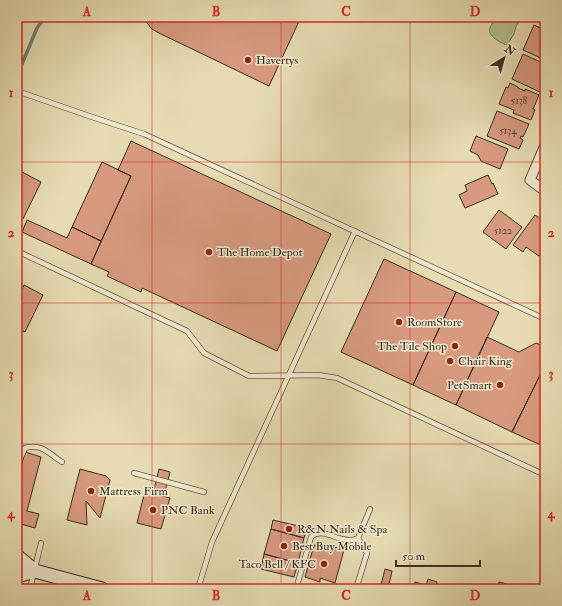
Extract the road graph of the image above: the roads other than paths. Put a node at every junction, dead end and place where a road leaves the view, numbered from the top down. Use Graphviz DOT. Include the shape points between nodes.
graph roads {
  1 [pos="18,92"];
  2 [pos="545,145"];
  3 [pos="545,191"];
  4 [pos="355,232"];
  5 [pos="17,251"];
  6 [pos="545,319"];
  7 [pos="290,375"];
  8 [pos="62,462"];
  9 [pos="17,466"];
  10 [pos="134,473"];
  11 [pos="545,475"];
  12 [pos="204,492"];
  13 [pos="370,509"];
  14 [pos="358,538"];
  15 [pos="41,543"];
  16 [pos="17,556"];
  17 [pos="35,571"];
  18 [pos="17,576"];
  19 [pos="30,589"];
  20 [pos="102,589"];
  21 [pos="198,589"];
  22 [pos="296,589"];
  23 [pos="356,589"];
  1 -- 4 [label="lane" via="144,134"];
  2 -- 3 [label="street" via="530,180"];
  4 -- 6 [label="lane"];
  4 -- 7 [label="lane"];
  5 -- 7 [label="lane" via="186,331 204,353 250,376"];
  7 -- 11 [label="lane" via="337,378"];
  7 -- 21 [label="lane" via="212,542"];
  8 -- 9 [label="lane" via="52,457 45,449 32,446 25,448"];
  10 -- 12 [label="lane"];
  13 -- 14 [label="lane"];
  14 -- 22 [label="lane" via="350,541 320,533 311,537"];
  14 -- 23 [label="lane" via="367,552"];
  15 -- 17 [label="lane"];
  16 -- 17 [label="main road"];
  17 -- 18 [label="main road"];
  17 -- 19 [label="lane"];
  17 -- 20 [label="main road"];
}
